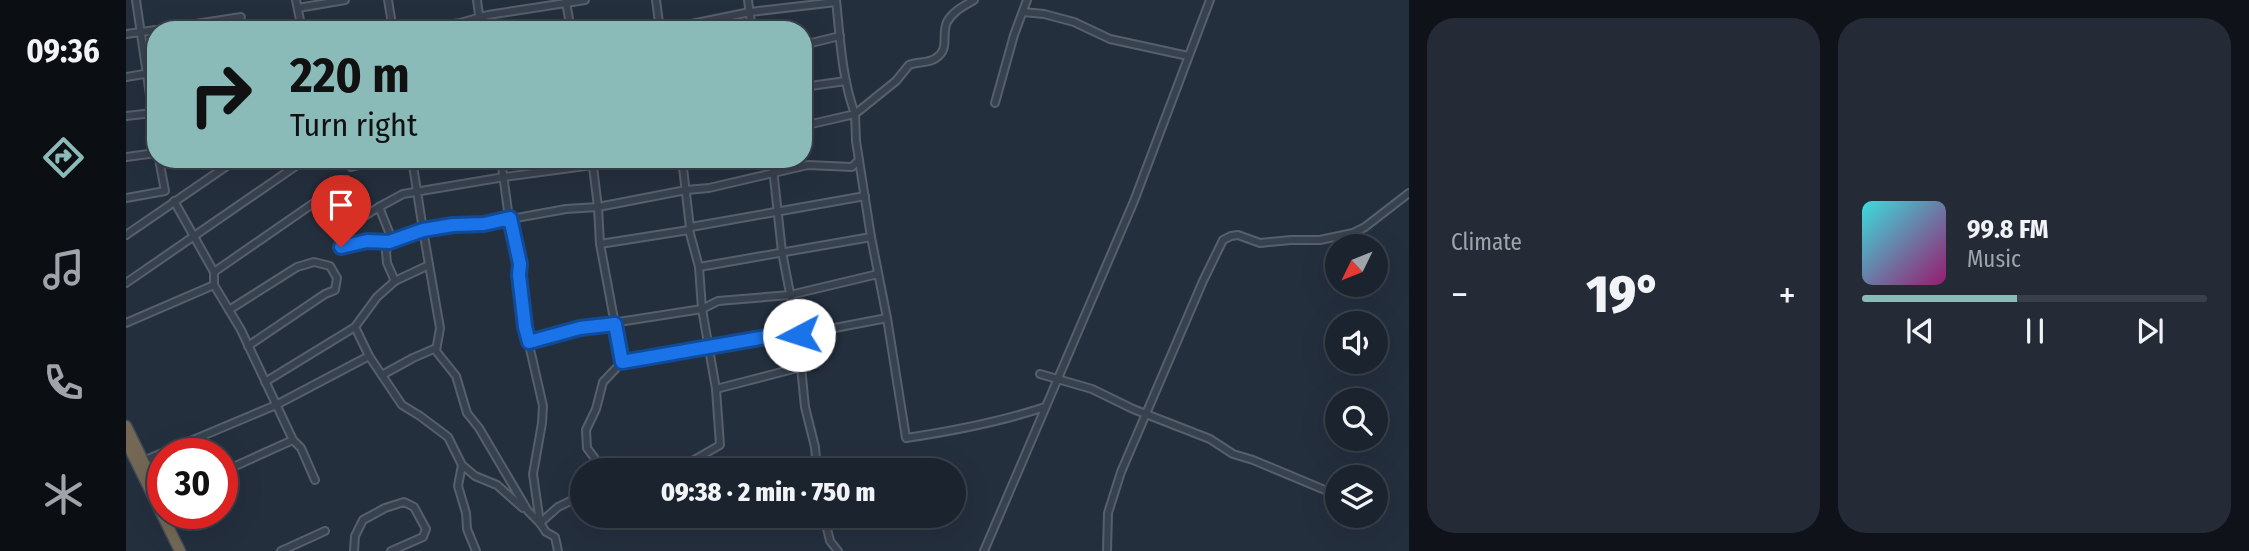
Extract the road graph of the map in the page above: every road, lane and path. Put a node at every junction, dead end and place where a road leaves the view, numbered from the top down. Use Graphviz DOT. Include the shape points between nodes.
graph roads {
  1 [pos="136,0"];
  2 [pos="345,0"];
  3 [pos="388,0"];
  4 [pos="477,0"];
  5 [pos="585,0"];
  6 [pos="656,0"];
  7 [pos="748,0"];
  8 [pos="974,0"];
  9 [pos="1027,0"];
  10 [pos="1210,0"];
  11 [pos="836,1"];
  12 [pos="566,2"];
  13 [pos="297,4"];
  14 [pos="750,12"];
  15 [pos="1023,12"];
  16 [pos="241,17"];
  17 [pos="478,18"];
  18 [pos="215,21"];
  19 [pos="392,21"];
  20 [pos="464,21"];
  21 [pos="479,21"];
  22 [pos="569,21"];
  23 [pos="660,21"];
  24 [pos="706,21"];
  25 [pos="751,21"];
  26 [pos="147,31"];
  27 [pos="140,32"];
  28 [pos="126,34"];
  29 [pos="840,36"];
  30 [pos="812,43"];
  31 [pos="1188,56"];
  32 [pos="146,74"];
  33 [pos="126,77"];
  34 [pos="147,79"];
  35 [pos="846,80"];
  36 [pos="812,86"];
  37 [pos="995,103"];
  38 [pos="147,112"];
  39 [pos="855,114"];
  40 [pos="126,116"];
  41 [pos="812,124"];
  42 [pos="147,154"];
  43 [pos="126,157"];
  44 [pos="859,160"];
  45 [pos="812,165"];
  46 [pos="161,168"];
  47 [pos="224,168"];
  48 [pos="293,168"];
  49 [pos="413,168"];
  50 [pos="502,168"];
  51 [pos="557,168"];
  52 [pos="593,168"];
  53 [pos="683,168"];
  54 [pos="773,168"];
  55 [pos="795,168"];
  56 [pos="774,173"];
  57 [pos="504,177"];
  58 [pos="348,180"];
  59 [pos="686,190"];
  60 [pos="417,192"];
  61 [pos="1409,193"];
  62 [pos="865,196"];
  63 [pos="126,198"];
  64 [pos="174,201"];
  65 [pos="379,207"];
  66 [pos="598,207"];
  67 [pos="779,211"];
  68 [pos="510,218"];
  69 [pos="347,227"];
  70 [pos="690,228"];
  71 [pos="423,230"];
  72 [pos="126,235"];
  73 [pos="195,236"];
  74 [pos="871,237"];
  75 [pos="389,242"];
  76 [pos="600,244"];
  77 [pos="341,247"];
  78 [pos="782,252"];
  79 [pos="429,265"];
  80 [pos="699,267"];
  81 [pos="214,272"];
  82 [pos="878,274"];
  83 [pos="395,281"];
  84 [pos="126,283"];
  85 [pos="214,285"];
  86 [pos="790,295"];
  87 [pos="702,309"];
  88 [pos="229,310"];
  89 [pos="887,318"];
  90 [pos="126,323"];
  91 [pos="615,324"];
  92 [pos="355,327"];
  93 [pos="799,335"];
  94 [pos="529,342"];
  95 [pos="248,346"];
  96 [pos="708,347"];
  97 [pos="436,348"];
  98 [pos="369,356"];
  99 [pos="622,362"];
  100 [pos="801,367"];
  101 [pos="1040,374"];
  102 [pos="382,376"];
  103 [pos="1057,379"];
  104 [pos="265,382"];
  105 [pos="716,389"];
  106 [pos="276,405"];
  107 [pos="1045,407"];
  108 [pos="1146,415"];
  109 [pos="126,426"];
  110 [pos="293,440"];
  111 [pos="126,443"];
  112 [pos="595,458"];
  113 [pos="698,458"];
  114 [pos="816,458"];
  115 [pos="143,461"];
  116 [pos="238,465"];
  117 [pos="462,465"];
  118 [pos="147,469"];
  119 [pos="315,480"];
  120 [pos="1325,490"];
  121 [pos="570,501"];
  122 [pos="528,511"];
  123 [pos="540,523"];
  124 [pos="827,528"];
  125 [pos="176,529"];
  126 [pos="325,531"];
  127 [pos="180,551"];
  128 [pos="187,551"];
  129 [pos="281,551"];
  130 [pos="354,551"];
  131 [pos="391,551"];
  132 [pos="476,551"];
  133 [pos="558,551"];
  134 [pos="838,551"];
  135 [pos="984,551"];
  136 [pos="1107,551"];
  1 -- 27 [label="street"];
  2 -- 13 [label="street"];
  3 -- 19 [label="street"];
  4 -- 17 [label="street"];
  5 -- 12 [label="street"];
  6 -- 23 [label="street"];
  7 -- 14 [label="street"];
  8 -- 39 [label="street" via="948,20 945,47 939,56 909,65"];
  9 -- 15 [label="street"];
  10 -- 31 [label="street"];
  11 -- 14 [label="street"];
  11 -- 29 [label="street"];
  12 -- 17 [label="street"];
  12 -- 22 [label="street"];
  14 -- 24 [label="street"];
  14 -- 25 [label="street"];
  15 -- 31 [label="street" via="1073,22 1110,40"];
  15 -- 37 [label="street"];
  16 -- 18 [label="street"];
  17 -- 20 [label="street"];
  17 -- 21 [label="street"];
  26 -- 27 [label="street"];
  27 -- 28 [label="street"];
  27 -- 32 [label="street"];
  29 -- 30 [label="street"];
  29 -- 35 [label="street"];
  31 -- 103 [label="street" via="1134,201"];
  32 -- 33 [label="street"];
  32 -- 34 [label="street"];
  35 -- 36 [label="street"];
  35 -- 39 [label="street"];
  38 -- 40 [label="street"];
  39 -- 41 [label="street"];
  39 -- 44 [label="street"];
  42 -- 43 [label="street"];
  44 -- 45 [label="street" via="852,167"];
  44 -- 62 [label="street"];
  46 -- 63 [label="street" via="165,191"];
  47 -- 64 [label="street"];
  48 -- 73 [label="street"];
  49 -- 60 [label="street"];
  50 -- 57 [label="street"];
  51 -- 57 [label="street"];
  52 -- 66 [label="street"];
  53 -- 59 [label="street"];
  54 -- 56 [label="street"];
  55 -- 56 [label="street"];
  56 -- 59 [label="street"];
  56 -- 67 [label="street"];
  57 -- 60 [label="street"];
  57 -- 68 [label="street"];
  58 -- 81 [label="street"];
  59 -- 66 [label="street"];
  59 -- 70 [label="street"];
  60 -- 65 [label="street"];
  60 -- 71 [label="street"];
  61 -- 108 [label="street" via="1353,233 1320,240 1260,243 1238,235 1223,240"];
  62 -- 67 [label="street"];
  62 -- 74 [label="street"];
  64 -- 72 [label="street"];
  64 -- 73 [label="street"];
  65 -- 69 [label="street"];
  65 -- 75 [label="street"];
  66 -- 68 [label="street"];
  66 -- 76 [label="street"];
  67 -- 70 [label="street"];
  67 -- 78 [label="street"];
  68 -- 71 [label="street"];
  68 -- 94 [label="street"];
  70 -- 76 [label="street"];
  70 -- 80 [label="street"];
  71 -- 75 [label="street"];
  71 -- 79 [label="street"];
  73 -- 81 [label="street"];
  73 -- 84 [label="street"];
  74 -- 78 [label="street"];
  74 -- 82 [label="street"];
  75 -- 77 [label="street"];
  75 -- 83 [label="street" via="387,263"];
  76 -- 91 [label="street"];
  78 -- 80 [label="street"];
  78 -- 86 [label="street"];
  79 -- 83 [label="street"];
  79 -- 97 [label="street" via="440,328"];
  80 -- 87 [label="street"];
  81 -- 85 [label="street"];
  82 -- 86 [label="street"];
  82 -- 89 [label="street"];
  83 -- 92 [label="street"];
  85 -- 88 [label="street"];
  85 -- 90 [label="street"];
  86 -- 87 [label="street" via="718,301"];
  86 -- 93 [label="street"];
  87 -- 91 [label="street"];
  87 -- 96 [label="street"];
  88 -- 95 [label="street"];
  88 -- 95 [label="street" via="297,267 314,262 330,266 337,278 335,290"];
  89 -- 93 [label="street"];
  89 -- 107 [label="street" via="906,438"];
  91 -- 94 [label="street"];
  91 -- 99 [label="street"];
  92 -- 98 [label="street"];
  92 -- 104 [label="street"];
  93 -- 96 [label="street"];
  93 -- 100 [label="street"];
  94 -- 123 [label="street" via="543,406 533,474"];
  95 -- 104 [label="street"];
  96 -- 99 [label="street"];
  96 -- 105 [label="street"];
  97 -- 102 [label="street"];
  97 -- 122 [label="street" via="456,376 467,413"];
  98 -- 102 [label="street"];
  98 -- 106 [label="street"];
  99 -- 112 [label="street" via="603,382 584,436"];
  100 -- 105 [label="street"];
  100 -- 114 [label="street"];
  101 -- 103 [label="street"];
  102 -- 117 [label="street" via="402,405 448,437"];
  103 -- 107 [label="street"];
  103 -- 108 [label="street" via="1093,389"];
  104 -- 106 [label="street"];
  105 -- 113 [label="street" via="720,445"];
  106 -- 110 [label="street"];
  106 -- 115 [label="street"];
  107 -- 135 [label="street"];
  108 -- 120 [label="street"];
  108 -- 136 [label="street" via="1108,513"];
  109 -- 115 [label="highway"];
  110 -- 116 [label="street"];
  110 -- 119 [label="street"];
  111 -- 127 [label="highway"];
  115 -- 118 [label="highway"];
  117 -- 122 [label="street" via="497,485"];
  117 -- 132 [label="street" via="458,486"];
  121 -- 123 [label="street"];
  122 -- 123 [label="street"];
  123 -- 133 [label="street" via="555,537"];
  124 -- 134 [label="street"];
  125 -- 128 [label="highway"];
  126 -- 129 [label="street"];
  130 -- 131 [label="street" via="363,520 404,502 414,507 426,529 423,537"];
}
